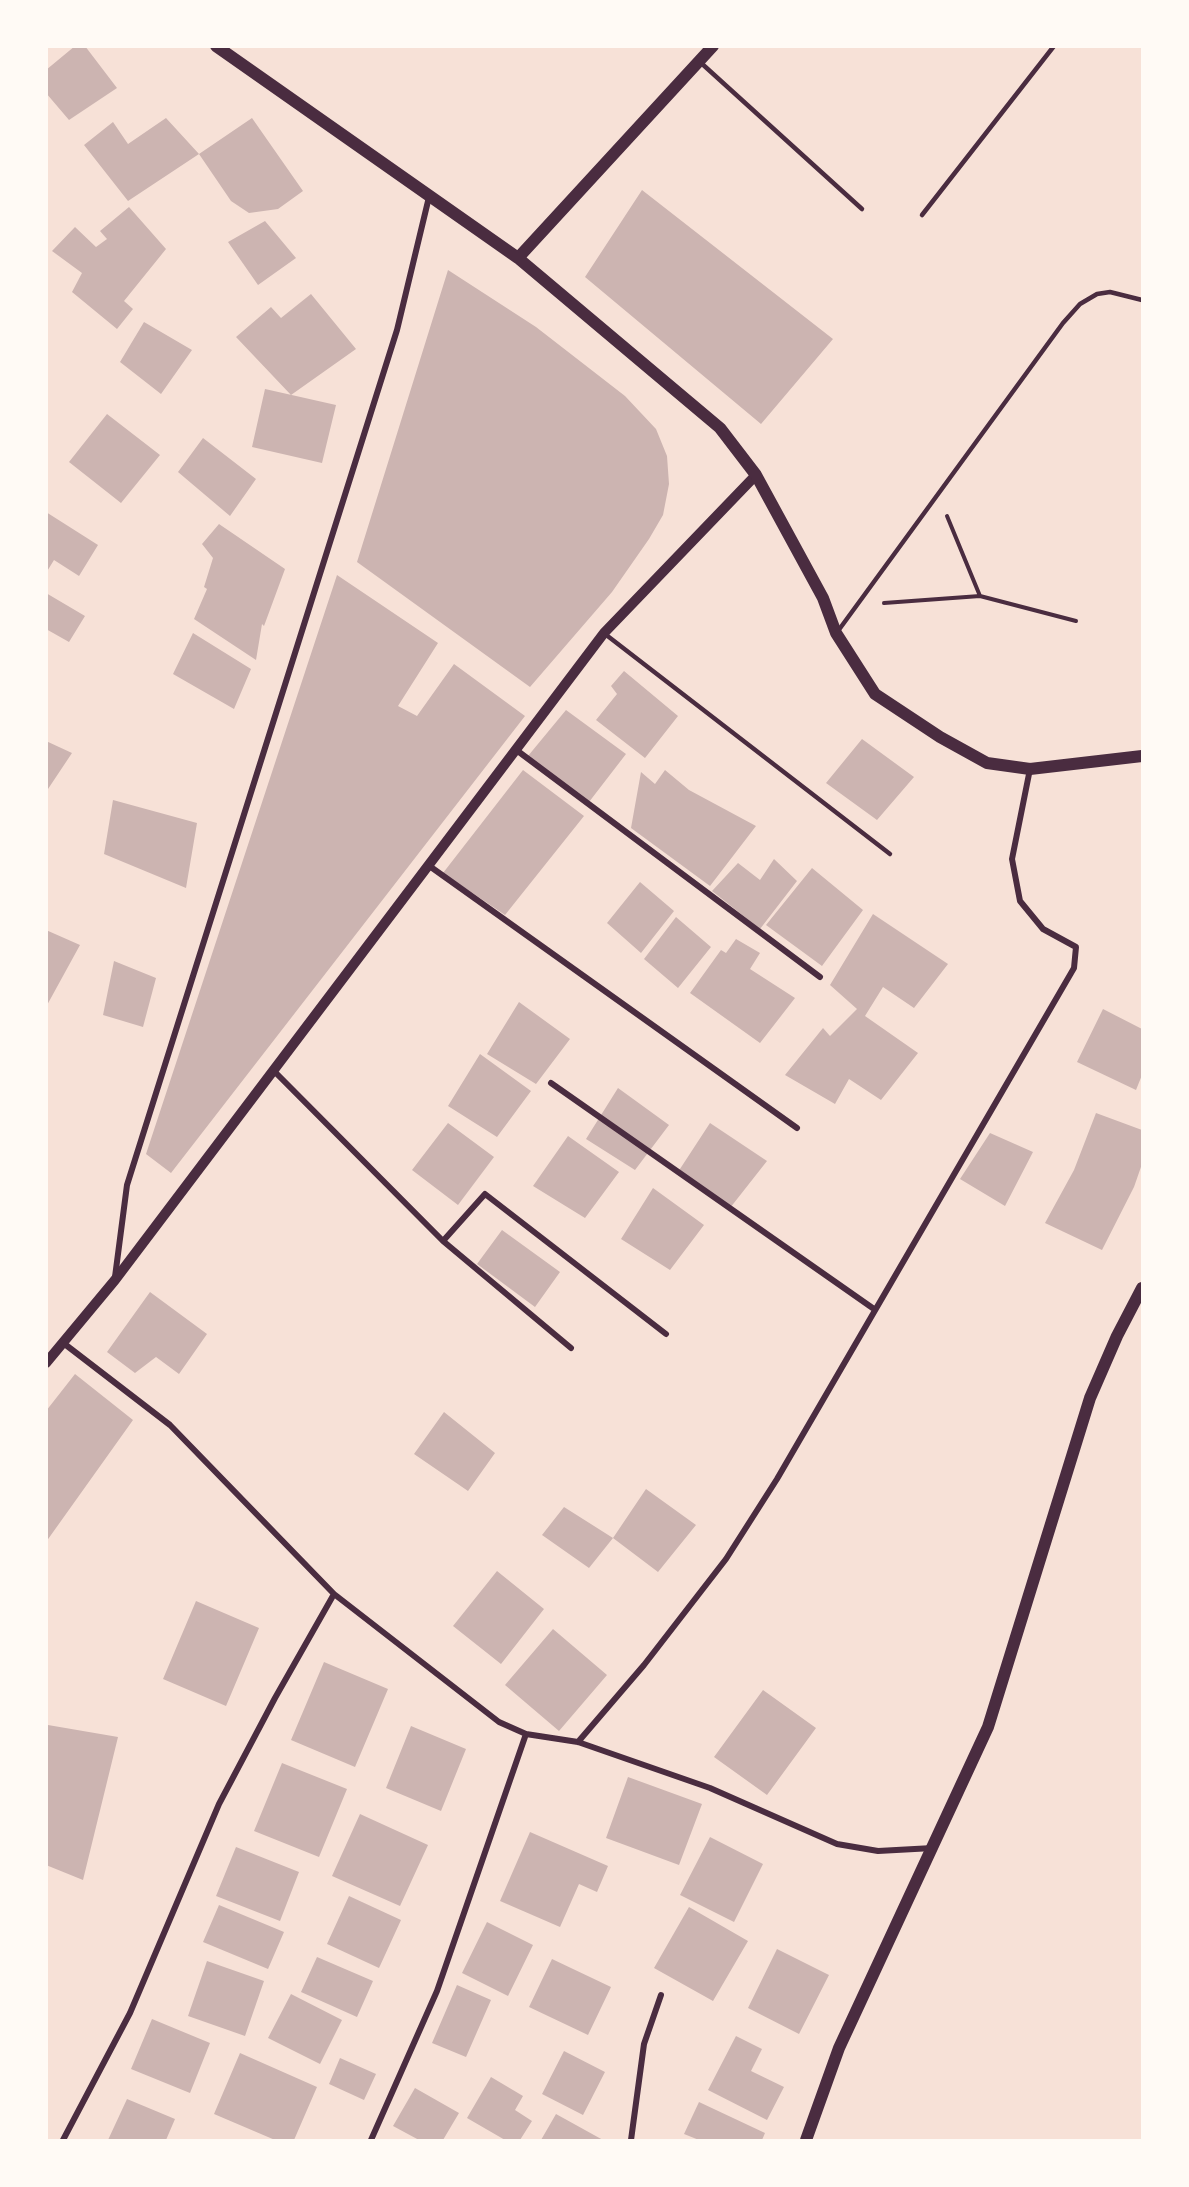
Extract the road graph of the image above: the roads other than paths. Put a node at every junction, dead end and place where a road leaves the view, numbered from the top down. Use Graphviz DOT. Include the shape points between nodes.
graph roads {
  1 [pos="216,46"];
  2 [pos="713,46"];
  3 [pos="1054,46"];
  4 [pos="699,62"];
  5 [pos="429,197"];
  6 [pos="862,209"];
  7 [pos="922,215"];
  8 [pos="518,258"];
  9 [pos="1143,300"];
  10 [pos="756,475"];
  11 [pos="604,633"];
  12 [pos="836,633"];
  13 [pos="515,750"];
  14 [pos="1143,756"];
  15 [pos="1030,769"];
  16 [pos="890,854"];
  17 [pos="428,865"];
  18 [pos="820,977"];
  19 [pos="273,1070"];
  20 [pos="551,1083"];
  21 [pos="797,1128"];
  22 [pos="443,1241"];
  23 [pos="115,1280"];
  24 [pos="1143,1288"];
  25 [pos="874,1309"];
  26 [pos="666,1334"];
  27 [pos="62,1342"];
  28 [pos="572,1348"];
  29 [pos="46,1363"];
  30 [pos="334,1594"];
  31 [pos="526,1734"];
  32 [pos="578,1742"];
  33 [pos="933,1848"];
  34 [pos="661,1995"];
  35 [pos="63,2140"];
  36 [pos="371,2140"];
  37 [pos="631,2140"];
  38 [pos="806,2140"];
  1 -- 5 [label="main road"];
  2 -- 4 [label="main road"];
  3 -- 7 [label="lane"];
  4 -- 6 [label="lane"];
  4 -- 8 [label="main road"];
  5 -- 8 [label="main road"];
  5 -- 23 [label="street" via="397,330 127,1185"];
  8 -- 10 [label="main road" via="720,428"];
  9 -- 12 [label="lane" via="1110,292 1080,304"];
  10 -- 11 [label="street"];
  10 -- 12 [label="main road" via="824,598"];
  11 -- 13 [label="street"];
  11 -- 16 [label="lane"];
  12 -- 15 [label="main road" via="875,694 987,763"];
  13 -- 17 [label="street"];
  13 -- 18 [label="street"];
  14 -- 15 [label="main road"];
  15 -- 25 [label="street" via="1012,859 1020,901 1043,928 1076,947 1074,968"];
  17 -- 19 [label="street"];
  17 -- 21 [label="street"];
  19 -- 22 [label="street"];
  19 -- 23 [label="street"];
  20 -- 25 [label="street"];
  22 -- 26 [label="street" via="485,1194"];
  22 -- 28 [label="street"];
  23 -- 27 [label="street"];
  24 -- 33 [label="main road" via="1090,1398 996,1705"];
  25 -- 32 [label="street" via="777,1479 726,1559"];
  27 -- 29 [label="street"];
  27 -- 30 [label="street" via="170,1425"];
  30 -- 31 [label="street" via="479,1708"];
  30 -- 35 [label="street" via="219,1804 130,2013"];
  31 -- 32 [label="street"];
  31 -- 36 [label="street" via="437,1991"];
  32 -- 33 [label="street" via="710,1788 837,1844 879,1851"];
  33 -- 38 [label="main road" via="839,2048"];
  34 -- 37 [label="street" via="644,2044"];
}
